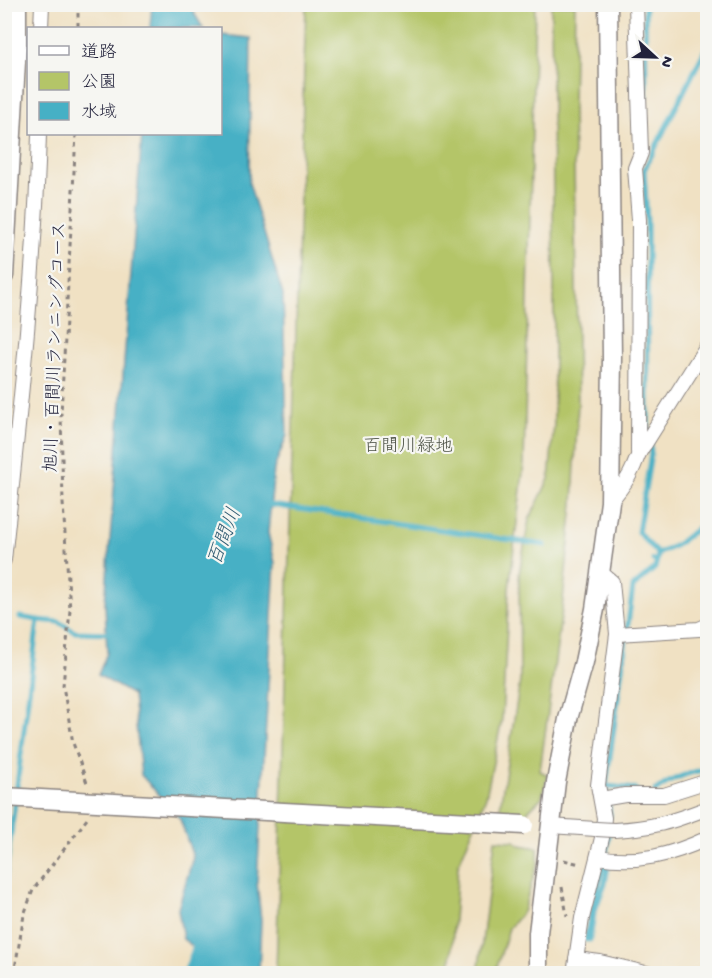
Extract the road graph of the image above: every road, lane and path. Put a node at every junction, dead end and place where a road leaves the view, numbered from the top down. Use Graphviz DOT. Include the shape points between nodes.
graph roads {
  1 [pos="17,4"];
  2 [pos="42,4"];
  3 [pos="78,4"];
  4 [pos="608,4"];
  5 [pos="636,4"];
  6 [pos="41,27"];
  7 [pos="78,27"];
  8 [pos="39,135"];
  9 [pos="76,135"];
  10 [pos="6,230"];
  11 [pos="4,276"];
  12 [pos="708,344"];
  13 [pos="645,443"];
  14 [pos="610,502"];
  15 [pos="4,560"];
  16 [pos="600,572"];
  17 [pos="708,625"];
  18 [pos="67,633"];
  19 [pos="624,633"];
  20 [pos="708,781"];
  21 [pos="4,797"];
  22 [pos="606,798"];
  23 [pos="708,808"];
  24 [pos="550,826"];
  25 [pos="708,838"];
  26 [pos="603,858"];
  27 [pos="559,864"];
  28 [pos="586,865"];
  29 [pos="562,886"];
  30 [pos="567,918"];
  31 [pos="576,959"];
  32 [pos="538,974"];
  33 [pos="574,974"];
  34 [pos="650,974"];
  1 -- 10 [label="street"];
  2 -- 6 [label="street"];
  3 -- 7 [label="path"];
  4 -- 14 [label="street"];
  5 -- 13 [label="street" via="641,153 635,168"];
  8 -- 15 [label="street" via="24,370"];
  9 -- 18 [label="path, 旭川・百間川ランニングコース" via="62,413"];
  10 -- 11 [label="street"];
  12 -- 13 [label="street"];
  13 -- 14 [label="street"];
  14 -- 16 [label="street"];
  16 -- 19 [label="street" via="612,582"];
  16 -- 24 [label="street" via="584,662 568,719"];
  17 -- 19 [label="street" via="699,629"];
  19 -- 22 [label="street" via="598,785"];
  20 -- 22 [label="street" via="664,795"];
  21 -- 24 [label="street, bridge"];
  22 -- 26 [label="street"];
  23 -- 24 [label="street, bridge" via="645,828"];
  24 -- 32 [label="street" via="538,933"];
  25 -- 26 [label="street" via="656,857 619,861"];
  26 -- 31 [label="street" via="582,918"];
  27 -- 28 [label="path" via="561,859"];
  29 -- 30 [label="path"];
  31 -- 33 [label="street"];
  31 -- 34 [label="street"];
}
